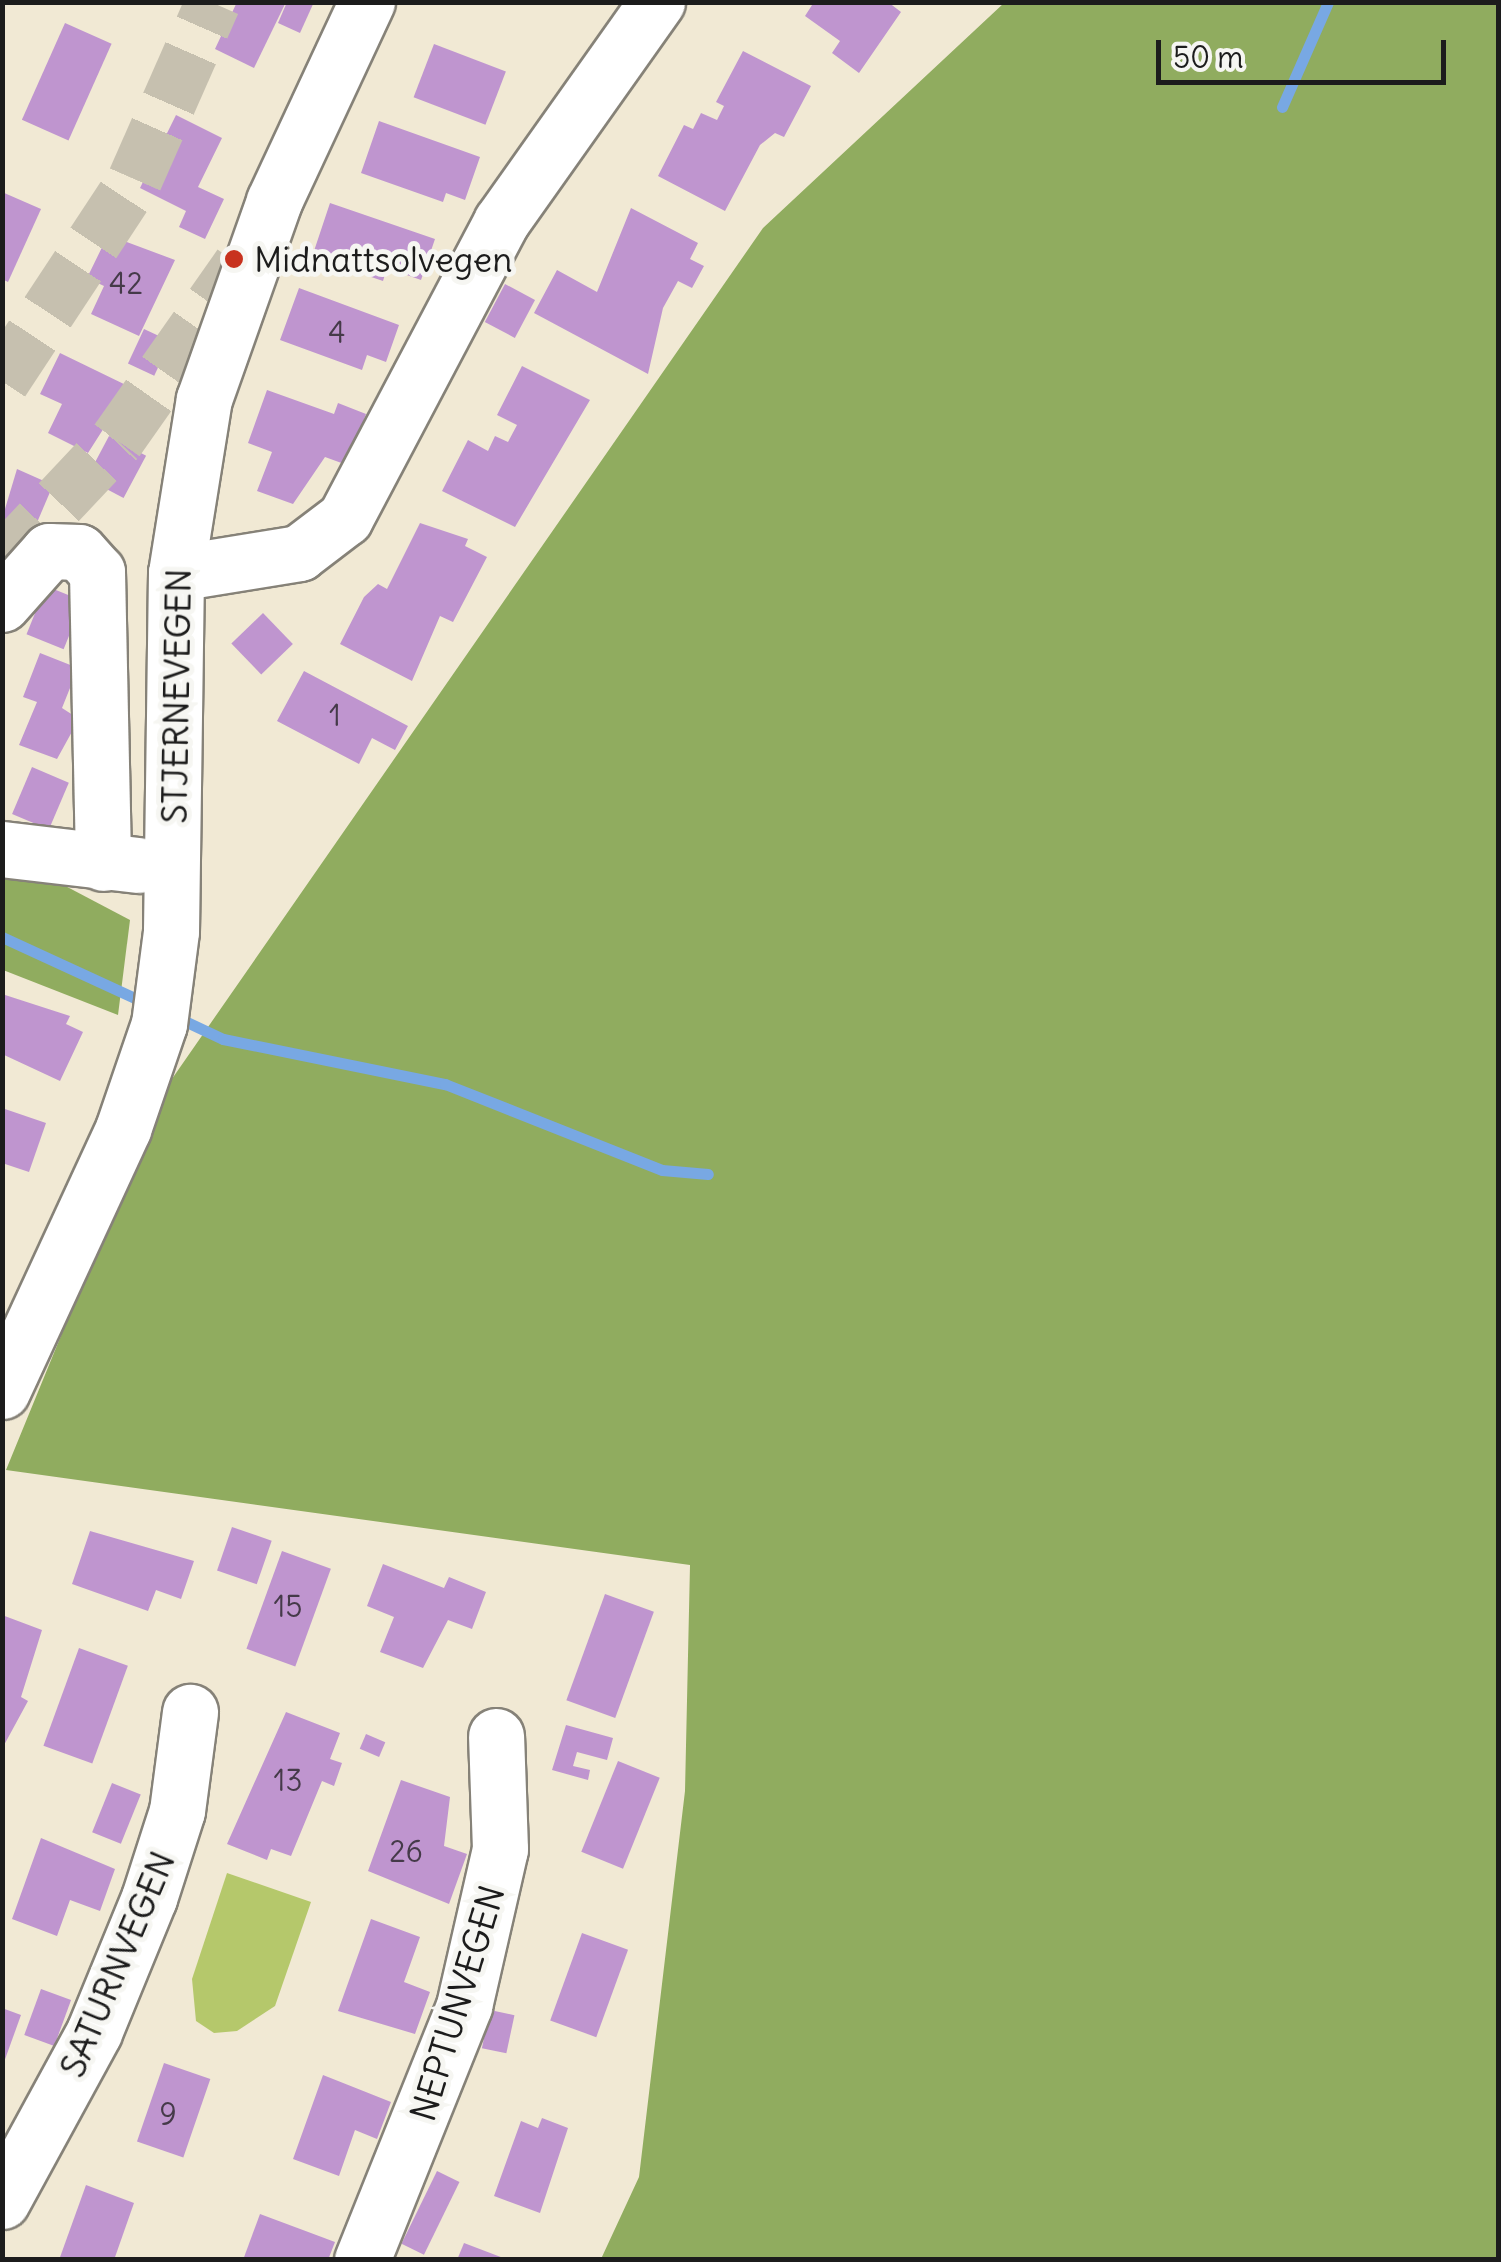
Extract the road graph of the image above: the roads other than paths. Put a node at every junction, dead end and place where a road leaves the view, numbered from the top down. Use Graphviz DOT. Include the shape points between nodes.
graph roads {
  1 [pos="367,2"];
  2 [pos="657,2"];
  3 [pos="176,573"];
  4 [pos="2,604"];
  5 [pos="2,850"];
  6 [pos="103,864"];
  7 [pos="171,867"];
  8 [pos="2,1392"];
  9 [pos="190,1712"];
  10 [pos="496,1736"];
  11 [pos="2,2201"];
  12 [pos="362,2260"];
  1 -- 3 [label="street, STJERNEVEGEN" via="220,341"];
  2 -- 3 [label="street" via="501,222 345,518 298,553"];
  3 -- 7 [label="street, STJERNEVEGEN"];
  4 -- 6 [label="street" via="49,551 79,552 97,572"];
  5 -- 6 [label="street"];
  6 -- 7 [label="street"];
  7 -- 8 [label="street, STJERNEVEGEN" via="169,969 149,1059"];
  9 -- 11 [label="street, SATURNVEGEN" via="171,1836 136,1934"];
  10 -- 12 [label="street, NEPTUNVEGEN" via="500,1849 464,2006"];
}
